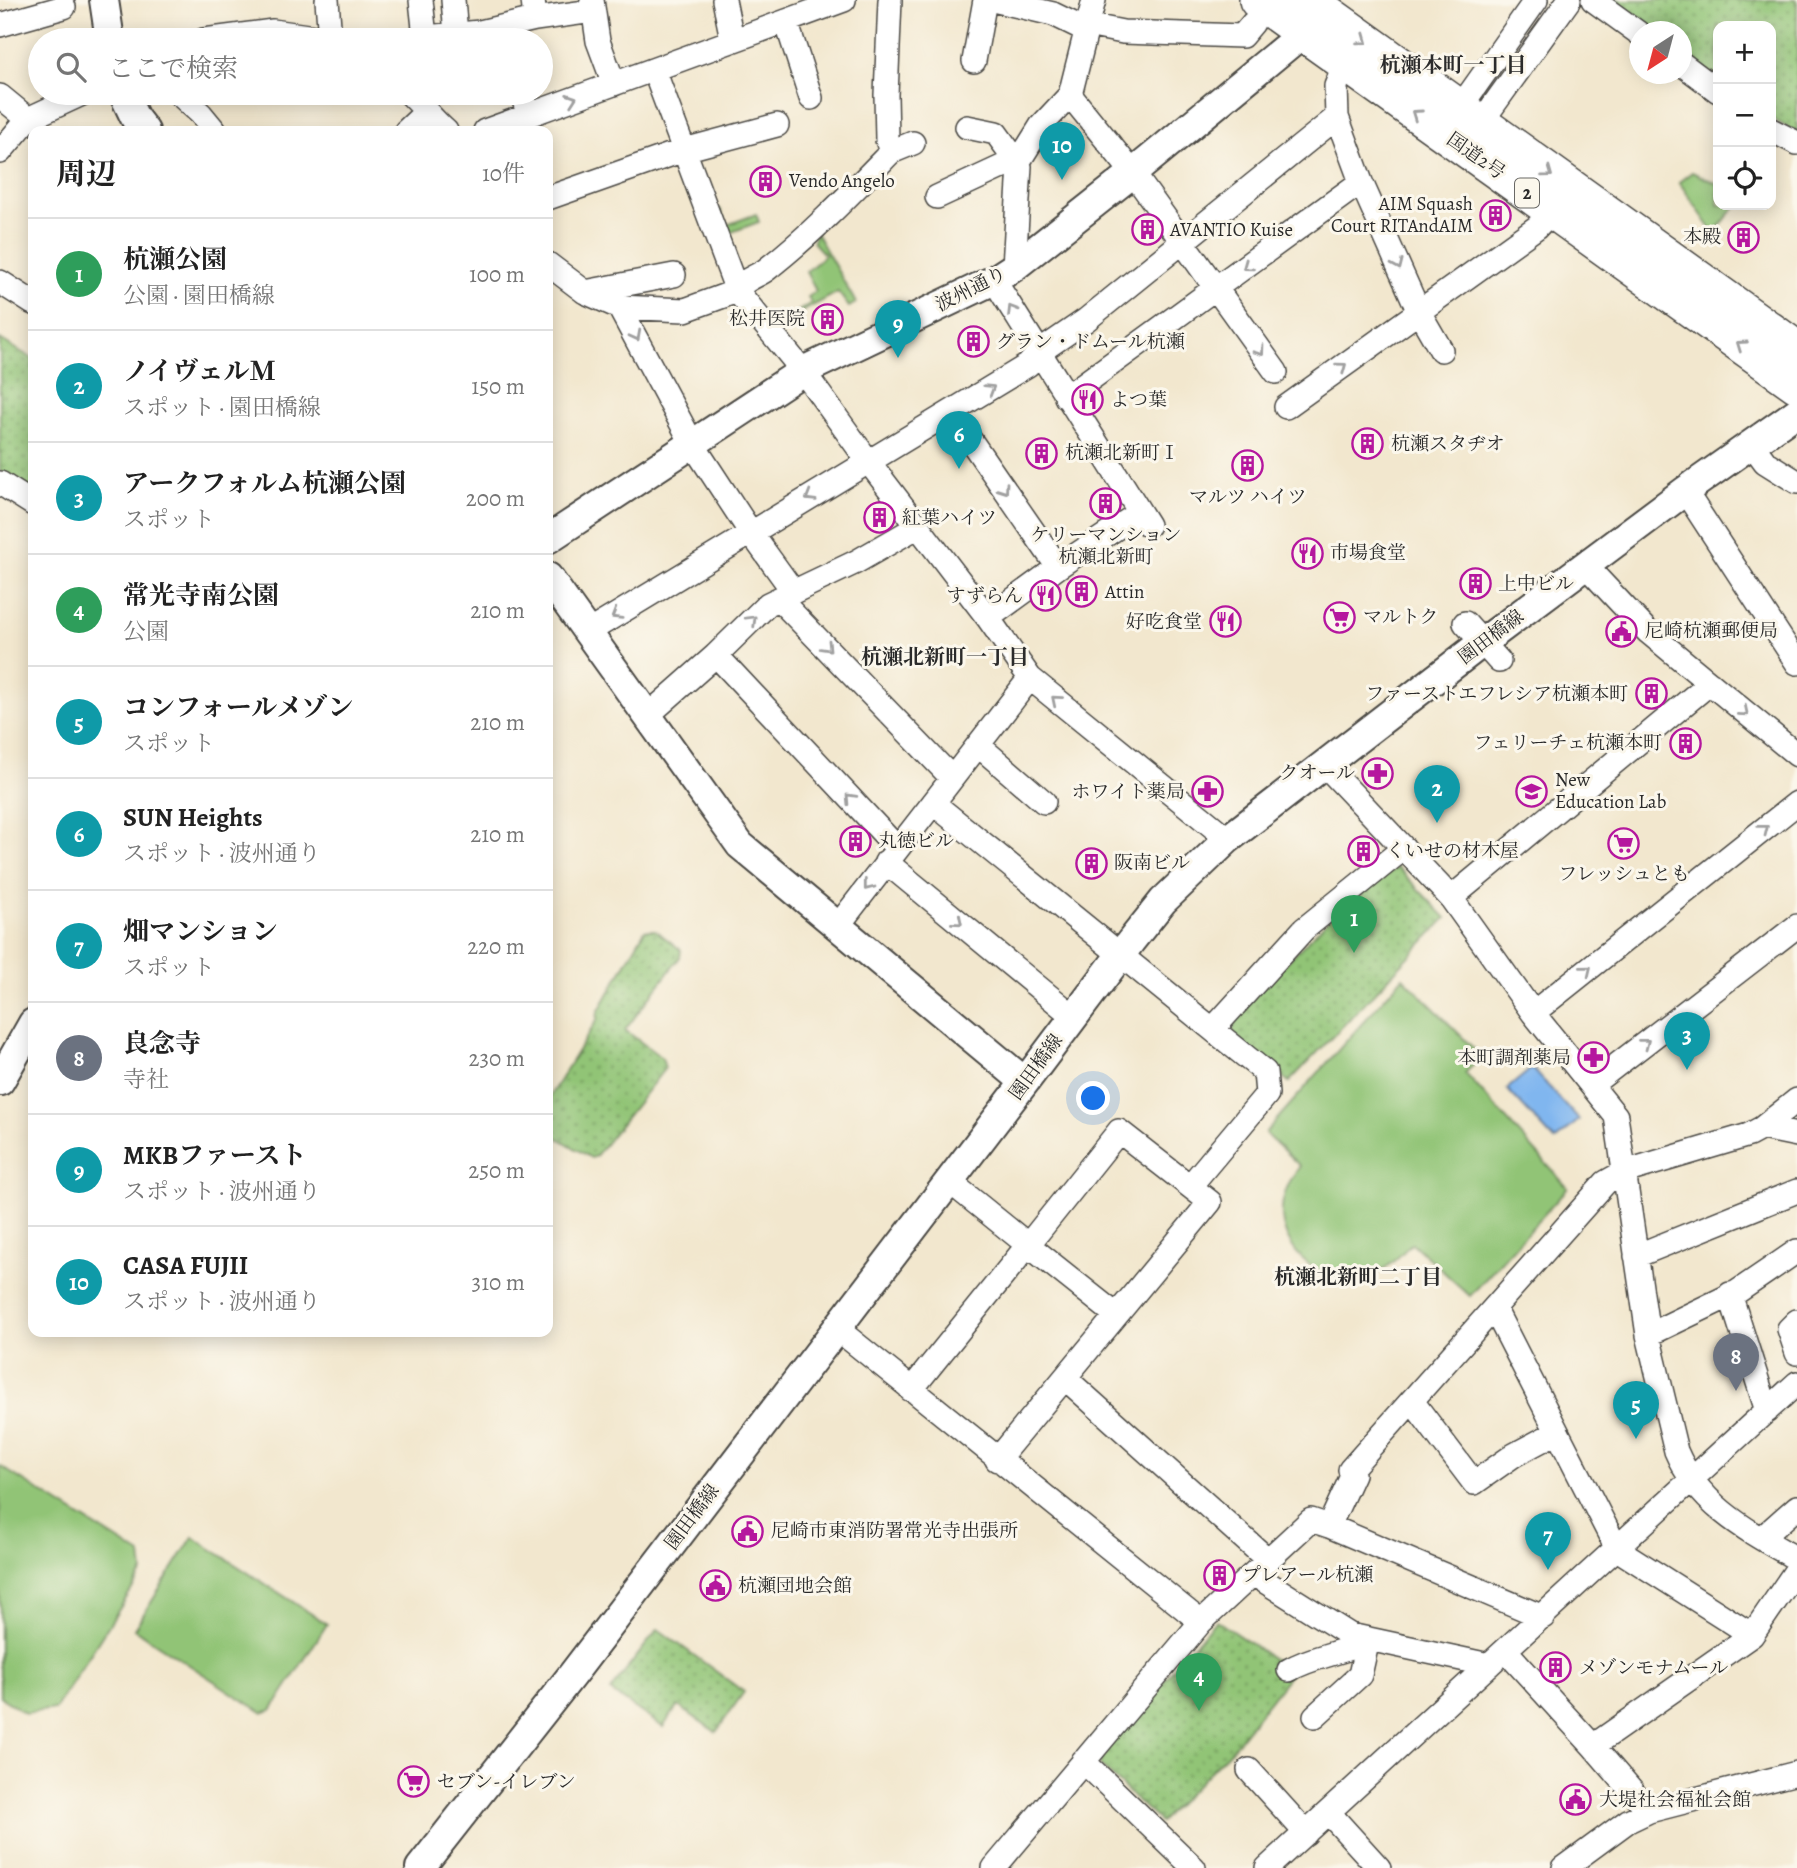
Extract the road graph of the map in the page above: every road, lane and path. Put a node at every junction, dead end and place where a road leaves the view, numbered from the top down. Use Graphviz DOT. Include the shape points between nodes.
graph roads {
  1 [pos="104,0"];
  2 [pos="327,0"];
  3 [pos="421,0"];
  4 [pos="453,0"];
  5 [pos="724,0"];
  6 [pos="844,0"];
  7 [pos="890,0"];
  8 [pos="985,0"];
  9 [pos="993,0"];
  10 [pos="1094,0"];
  11 [pos="1536,0"];
  12 [pos="1569,0"];
  13 [pos="1593,0"];
  14 [pos="592,6"];
  15 [pos="64,7"];
  16 [pos="534,9"];
  17 [pos="1255,11"];
  18 [pos="1310,14"];
  19 [pos="786,22"];
  20 [pos="0,25"];
  21 [pos="1629,26"];
  22 [pos="1086,27"];
  23 [pos="108,28"];
  24 [pos="329,28"];
  25 [pos="420,28"];
  26 [pos="455,28"];
  27 [pos="513,28"];
  28 [pos="732,39"];
  29 [pos="974,61"];
  30 [pos="1345,64"];
  31 [pos="654,70"];
  32 [pos="1692,72"];
  33 [pos="614,84"];
  34 [pos="1713,87"];
  35 [pos="1070,95"];
  36 [pos="0,96"];
  37 [pos="553,97"];
  38 [pos="811,98"];
  39 [pos="63,105"];
  40 [pos="129,105"];
  41 [pos="191,105"];
  42 [pos="421,105"];
  43 [pos="522,105"];
  44 [pos="425,113"];
  45 [pos="1469,116"];
  46 [pos="1337,117"];
  47 [pos="29,124"];
  48 [pos="777,125"];
  49 [pos="141,126"];
  50 [pos="211,126"];
  51 [pos="411,126"];
  52 [pos="440,126"];
  53 [pos="492,126"];
  54 [pos="967,127"];
  55 [pos="1776,133"];
  56 [pos="914,143"];
  57 [pos="1797,144"];
  58 [pos="684,150"];
  59 [pos="0,152"];
  60 [pos="891,152"];
  61 [pos="1017,160"];
  62 [pos="1133,173"];
  63 [pos="1361,182"];
  64 [pos="553,196"];
  65 [pos="937,197"];
  66 [pos="1552,211"];
  67 [pos="1183,242"];
  68 [pos="553,271"];
  69 [pos="1004,274"];
  70 [pos="674,275"];
  71 [pos="0,282"];
  72 [pos="1216,289"];
  73 [pos="737,291"];
  74 [pos="585,292"];
  75 [pos="28,300"];
  76 [pos="619,307"];
  77 [pos="1419,312"];
  78 [pos="1441,350"];
  79 [pos="1797,350"];
  80 [pos="1038,353"];
  81 [pos="803,370"];
  82 [pos="1276,372"];
  83 [pos="1797,384"];
  84 [pos="1066,397"];
  85 [pos="1286,407"];
  86 [pos="951,412"];
  87 [pos="1797,412"];
  88 [pos="692,443"];
  89 [pos="1751,443"];
  90 [pos="868,461"];
  91 [pos="1797,482"];
  92 [pos="0,483"];
  93 [pos="1685,491"];
  94 [pos="28,500"];
  95 [pos="917,527"];
  96 [pos="751,533"];
  97 [pos="553,536"];
  98 [pos="1586,566"];
  99 [pos="1058,567"];
  100 [pos="553,584"];
  101 [pos="786,595"];
  102 [pos="988,618"];
  103 [pos="588,632"];
  104 [pos="716,655"];
  105 [pos="1797,663"];
  106 [pos="1030,678"];
  107 [pos="1710,683"];
  108 [pos="648,716"];
  109 [pos="978,745"];
  110 [pos="1797,755"];
  111 [pos="1325,765"];
  112 [pos="952,778"];
  113 [pos="1044,802"];
  114 [pos="933,803"];
  115 [pos="1797,803"];
  116 [pos="1228,839"];
  117 [pos="1404,848"];
  118 [pos="892,855"];
  119 [pos="1451,898"];
  120 [pos="1797,926"];
  121 [pos="837,927"];
  122 [pos="1120,955"];
  123 [pos="1534,1013"];
  124 [pos="1073,1016"];
  125 [pos="1213,1029"];
  126 [pos="28,1032"];
  127 [pos="0,1080"];
  128 [pos="1025,1082"];
  129 [pos="1591,1085"];
  130 [pos="1797,1100"];
  131 [pos="1762,1128"];
  132 [pos="1797,1135"];
  133 [pos="1624,1172"];
  134 [pos="949,1181"];
  135 [pos="1190,1186"];
  136 [pos="1797,1191"];
  137 [pos="1028,1245"];
  138 [pos="1797,1251"];
  139 [pos="1636,1256"];
  140 [pos="1730,1294"];
  141 [pos="1494,1310"];
  142 [pos="1116,1315"];
  143 [pos="1797,1321"];
  144 [pos="836,1328"];
  145 [pos="1648,1335"];
  146 [pos="1797,1353"];
  147 [pos="1065,1378"];
  148 [pos="1797,1382"];
  149 [pos="911,1391"];
  150 [pos="1412,1401"];
  151 [pos="1767,1411"];
  152 [pos="1557,1432"];
  153 [pos="997,1460"];
  154 [pos="1692,1480"];
  155 [pos="1797,1507"];
  156 [pos="1329,1526"];
  157 [pos="1762,1538"];
  158 [pos="1617,1549"];
  159 [pos="1797,1559"];
  160 [pos="1261,1567"];
  161 [pos="1797,1569"];
  162 [pos="1543,1617"];
  163 [pos="1201,1622"];
  164 [pos="1752,1635"];
  165 [pos="1367,1639"];
  166 [pos="1498,1658"];
  167 [pos="1289,1670"];
  168 [pos="1315,1716"];
  169 [pos="1592,1746"];
  170 [pos="1083,1761"];
  171 [pos="1249,1770"];
  172 [pos="1797,1773"];
  173 [pos="1649,1811"];
  174 [pos="1329,1814"];
  175 [pos="1306,1833"];
  176 [pos="420,1868"];
  177 [pos="994,1868"];
  178 [pos="1194,1868"];
  179 [pos="1267,1868"];
  180 [pos="1379,1868"];
  181 [pos="1564,1868"];
  1 -- 23 [label="street"];
  2 -- 24 [label="street"];
  3 -- 25 [label="street"];
  4 -- 26 [label="street"];
  5 -- 28 [label="street"];
  6 -- 19 [label="street"];
  7 -- 60 [label="street" via="886,95"];
  8 -- 29 [label="street"];
  9 -- 22 [label="street"];
  10 -- 22 [label="street"];
  11 -- 45 [label="street"];
  12 -- 45 [label="street"];
  13 -- 21 [label="street"];
  14 -- 16 [label="street"];
  14 -- 33 [label="street" via="598,41"];
  15 -- 20 [label="street"];
  16 -- 27 [label="street"];
  17 -- 18 [label="highway, 国道2号 / 2"];
  17 -- 22 [label="street" via="1242,36"];
  18 -- 30 [label="highway, 国道2号 / 2"];
  18 -- 45 [label="highway, 国道2号 / 2, one-way"];
  18 -- 62 [label="street, 波州通り"];
  19 -- 28 [label="street"];
  19 -- 38 [label="street"];
  22 -- 35 [label="street"];
  28 -- 31 [label="street"];
  30 -- 46 [label="street" via="1336,86"];
  66 -- 30 [label="highway, 国道2号 / 2, one-way"];
  31 -- 33 [label="street"];
  31 -- 58 [label="street"];
  32 -- 34 [label="street"];
  37 -- 33 [label="street, one-way"];
  35 -- 61 [label="street"];
  35 -- 62 [label="street"];
  36 -- 47 [label="street"];
  39 -- 47 [label="street"];
  40 -- 49 [label="street"];
  41 -- 50 [label="street"];
  42 -- 44 [label="street"];
  43 -- 53 [label="street"];
  44 -- 51 [label="street"];
  44 -- 52 [label="street"];
  45 -- 79 [label="highway, 国道2号 / 2, one-way"];
  46 -- 63 [label="street"];
  46 -- 67 [label="street"];
  47 -- 59 [label="street"];
  48 -- 58 [label="street"];
  54 -- 61 [label="street" via="996,133"];
  55 -- 57 [label="street"];
  56 -- 60 [label="street"];
  58 -- 64 [label="street"];
  58 -- 73 [label="street"];
  60 -- 73 [label="street" via="808,234"];
  61 -- 65 [label="street"];
  61 -- 69 [label="street" via="1021,179"];
  62 -- 67 [label="street"];
  62 -- 69 [label="street, 波州通り"];
  63 -- 72 [label="street, one-way"];
  63 -- 77 [label="street, one-way"];
  66 -- 77 [label="street" via="1536,228"];
  83 -- 66 [label="highway, 国道2号 / 2, one-way"];
  67 -- 72 [label="street"];
  67 -- 80 [label="street"];
  68 -- 74 [label="street"];
  80 -- 69 [label="street, one-way"];
  69 -- 81 [label="street, 波州通り"];
  70 -- 74 [label="street"];
  71 -- 75 [label="street"];
  72 -- 82 [label="street, one-way"];
  72 -- 84 [label="street"];
  73 -- 76 [label="street" via="685,310"];
  73 -- 81 [label="street"];
  74 -- 76 [label="street"];
  76 -- 88 [label="street, one-way"];
  77 -- 78 [label="street"];
  85 -- 77 [label="street, one-way"];
  80 -- 84 [label="street"];
  86 -- 80 [label="street, one-way" via="1028,365"];
  81 -- 88 [label="street, 波州通り"];
  81 -- 90 [label="street"];
  84 -- 99 [label="street" via="1141,521"];
  86 -- 90 [label="street"];
  86 -- 99 [label="street, one-way"];
  87 -- 89 [label="street, 園田橋線"];
  88 -- 96 [label="street"];
  88 -- 97 [label="street, 波州通り"];
  89 -- 91 [label="street" via="1765,462"];
  89 -- 93 [label="street, 園田橋線"];
  90 -- 95 [label="street"];
  90 -- 96 [label="street, one-way"];
  92 -- 94 [label="street"];
  93 -- 98 [label="street, 園田橋線"];
  93 -- 105 [label="street"];
  95 -- 101 [label="street"];
  95 -- 102 [label="street"];
  96 -- 101 [label="street"];
  96 -- 103 [label="street, one-way"];
  98 -- 107 [label="street" via="1648,632"];
  98 -- 111 [label="street, 園田橋線"];
  99 -- 102 [label="street"];
  100 -- 103 [label="street"];
  104 -- 101 [label="street, one-way" via="768,604"];
  101 -- 112 [label="street, one-way"];
  102 -- 106 [label="street"];
  103 -- 108 [label="street"];
  104 -- 108 [label="street"];
  118 -- 104 [label="street, one-way"];
  106 -- 109 [label="street"];
  116 -- 106 [label="street, one-way"];
  107 -- 110 [label="street, one-way"];
  107 -- 119 [label="street"];
  108 -- 121 [label="street" via="740,845"];
  109 -- 112 [label="street"];
  109 -- 113 [label="street"];
  111 -- 116 [label="street, 園田橋線"];
  111 -- 117 [label="street"];
  112 -- 114 [label="street"];
  114 -- 118 [label="street"];
  114 -- 122 [label="street"];
  123 -- 115 [label="street, one-way"];
  116 -- 122 [label="street, 園田橋線" via="1163,901"];
  117 -- 119 [label="street"];
  117 -- 125 [label="street" via="1304,929"];
  118 -- 121 [label="street, one-way"];
  118 -- 124 [label="street, one-way"];
  119 -- 123 [label="street"];
  129 -- 120 [label="street, one-way"];
  121 -- 128 [label="street"];
  122 -- 124 [label="street, 園田橋線"];
  122 -- 125 [label="street"];
  123 -- 129 [label="street"];
  124 -- 128 [label="street, 園田橋線"];
  125 -- 135 [label="street" via="1265,1072 1267,1094"];
  126 -- 127 [label="street"];
  128 -- 134 [label="street, 園田橋線"];
  129 -- 133 [label="street" via="1616,1116"];
  130 -- 131 [label="street"];
  131 -- 132 [label="street"];
  131 -- 133 [label="street"];
  133 -- 139 [label="street"];
  133 -- 141 [label="street" via="1606,1182"];
  134 -- 137 [label="street"];
  134 -- 144 [label="street, 園田橋線"];
  135 -- 137 [label="street" via="1119,1131"];
  135 -- 142 [label="street" via="1210,1202"];
  136 -- 139 [label="street"];
  137 -- 142 [label="street"];
  137 -- 149 [label="street"];
  138 -- 140 [label="street"];
  139 -- 145 [label="street"];
  140 -- 145 [label="street"];
  140 -- 151 [label="street"];
  141 -- 150 [label="street"];
  141 -- 152 [label="street"];
  142 -- 147 [label="street"];
  143 -- 146 [label="street" via="1789,1329"];
  144 -- 149 [label="street"];
  144 -- 176 [label="street, 園田橋線"];
  145 -- 154 [label="street" via="1676,1451"];
  147 -- 153 [label="street"];
  147 -- 160 [label="street"];
  148 -- 151 [label="street"];
  149 -- 153 [label="street"];
  150 -- 152 [label="street" via="1474,1483"];
  150 -- 156 [label="street" via="1350,1470 1353,1474"];
  151 -- 154 [label="street"];
  152 -- 158 [label="street"];
  153 -- 163 [label="street"];
  154 -- 157 [label="street" via="1726,1516"];
  154 -- 158 [label="street"];
  155 -- 157 [label="street"];
  156 -- 160 [label="street" via="1311,1520"];
  156 -- 162 [label="street"];
  157 -- 159 [label="street"];
  158 -- 162 [label="street"];
  158 -- 164 [label="street"];
  160 -- 163 [label="street"];
  160 -- 165 [label="street" via="1350,1635"];
  161 -- 164 [label="street"];
  162 -- 166 [label="street"];
  163 -- 170 [label="street"];
  164 -- 169 [label="street"];
  165 -- 166 [label="street"];
  165 -- 167 [label="street" via="1351,1650"];
  165 -- 168 [label="street" via="1360,1675"];
  166 -- 169 [label="street"];
  166 -- 174 [label="street"];
  169 -- 173 [label="street"];
  170 -- 177 [label="street"];
  170 -- 178 [label="street"];
  171 -- 175 [label="street"];
  172 -- 173 [label="street"];
  173 -- 181 [label="street"];
  174 -- 175 [label="street"];
  174 -- 180 [label="street"];
  175 -- 179 [label="street"];
}
